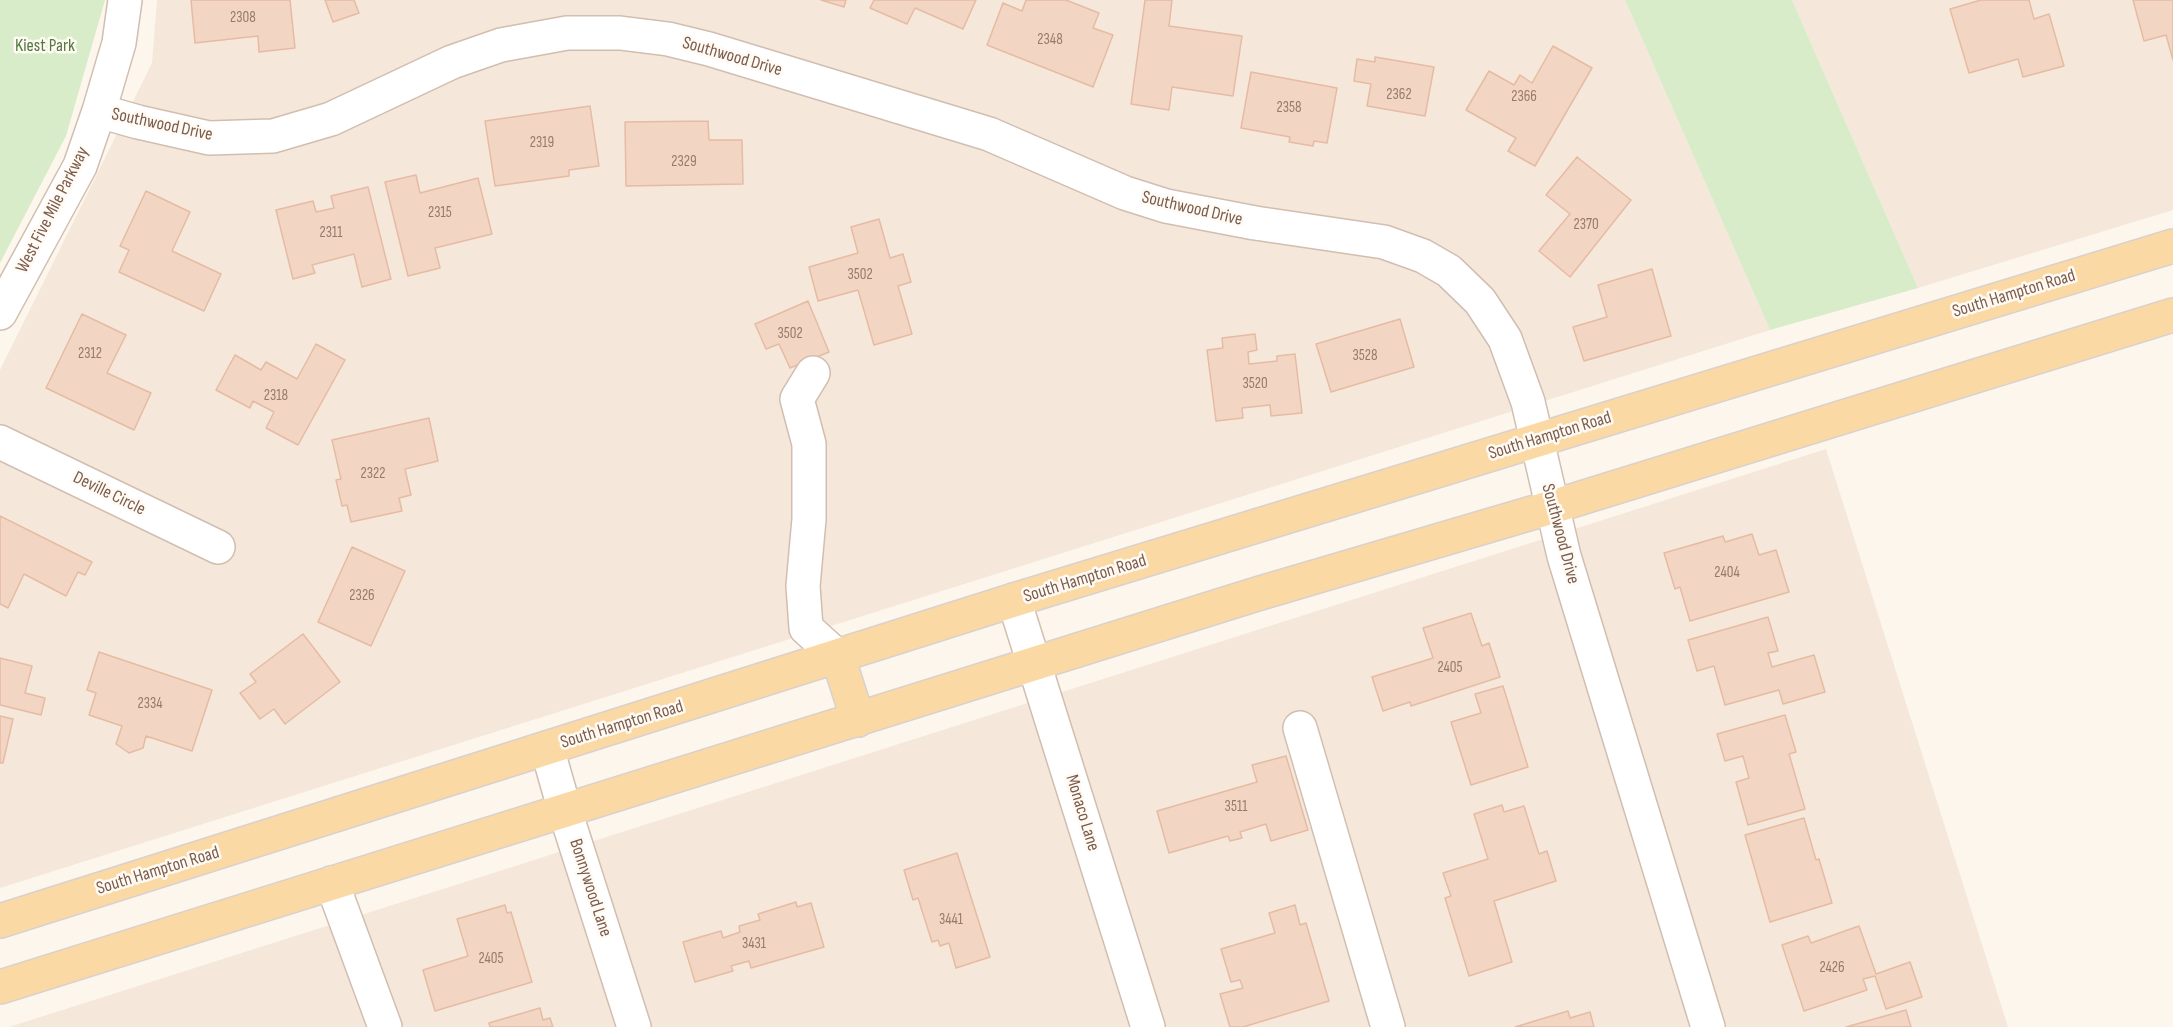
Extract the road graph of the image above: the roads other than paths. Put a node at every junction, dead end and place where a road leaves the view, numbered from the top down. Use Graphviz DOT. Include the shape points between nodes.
graph roads {
  1 [pos="125,0"];
  2 [pos="99,111"];
  3 [pos="2173,246"];
  4 [pos="0,313"];
  5 [pos="2173,315"];
  6 [pos="813,373"];
  7 [pos="1536,440"];
  8 [pos="0,442"];
  9 [pos="1552,507"];
  10 [pos="218,547"];
  11 [pos="1014,600"];
  12 [pos="838,657"];
  13 [pos="1035,664"];
  14 [pos="858,720"];
  15 [pos="1300,728"];
  16 [pos="547,748"];
  17 [pos="565,811"];
  18 [pos="332,883"];
  19 [pos="0,921"];
  20 [pos="0,987"];
  21 [pos="385,1027"];
  22 [pos="634,1027"];
  23 [pos="1148,1027"];
  24 [pos="1388,1027"];
  25 [pos="1708,1027"];
  1 -- 2 [label="street, West Five Mile Parkway" via="119,43"];
  2 -- 4 [label="street, West Five Mile Parkway" via="80,166"];
  2 -- 7 [label="street, Southwood Drive" via="209,138 273,136 331,119 452,62 501,45 567,33 620,33 668,39 989,134 1125,193 1166,206 1384,242 1423,256 1449,271 1480,301 1504,339 1528,402"];
  3 -- 7 [label="main road, South Hampton Road"];
  5 -- 9 [label="main road"];
  6 -- 12 [label="street" via="797,399 809,444 809,519 803,586 806,628"];
  7 -- 9 [label="street, Southwood Drive"];
  7 -- 11 [label="main road, South Hampton Road"];
  8 -- 10 [label="street, Deville Circle"];
  9 -- 13 [label="main road"];
  9 -- 25 [label="street, Southwood Drive"];
  11 -- 12 [label="main road, South Hampton Road"];
  11 -- 13 [label="street, Monaco Lane"];
  12 -- 14 [label="main road"];
  12 -- 16 [label="main road, South Hampton Road"];
  13 -- 14 [label="main road"];
  13 -- 23 [label="street, Monaco Lane"];
  14 -- 17 [label="main road"];
  15 -- 24 [label="street"];
  16 -- 17 [label="street, Bonnywood Lane"];
  16 -- 19 [label="main road, South Hampton Road"];
  17 -- 18 [label="main road"];
  17 -- 22 [label="street, Bonnywood Lane"];
  18 -- 20 [label="main road"];
  18 -- 21 [label="street"];
}
